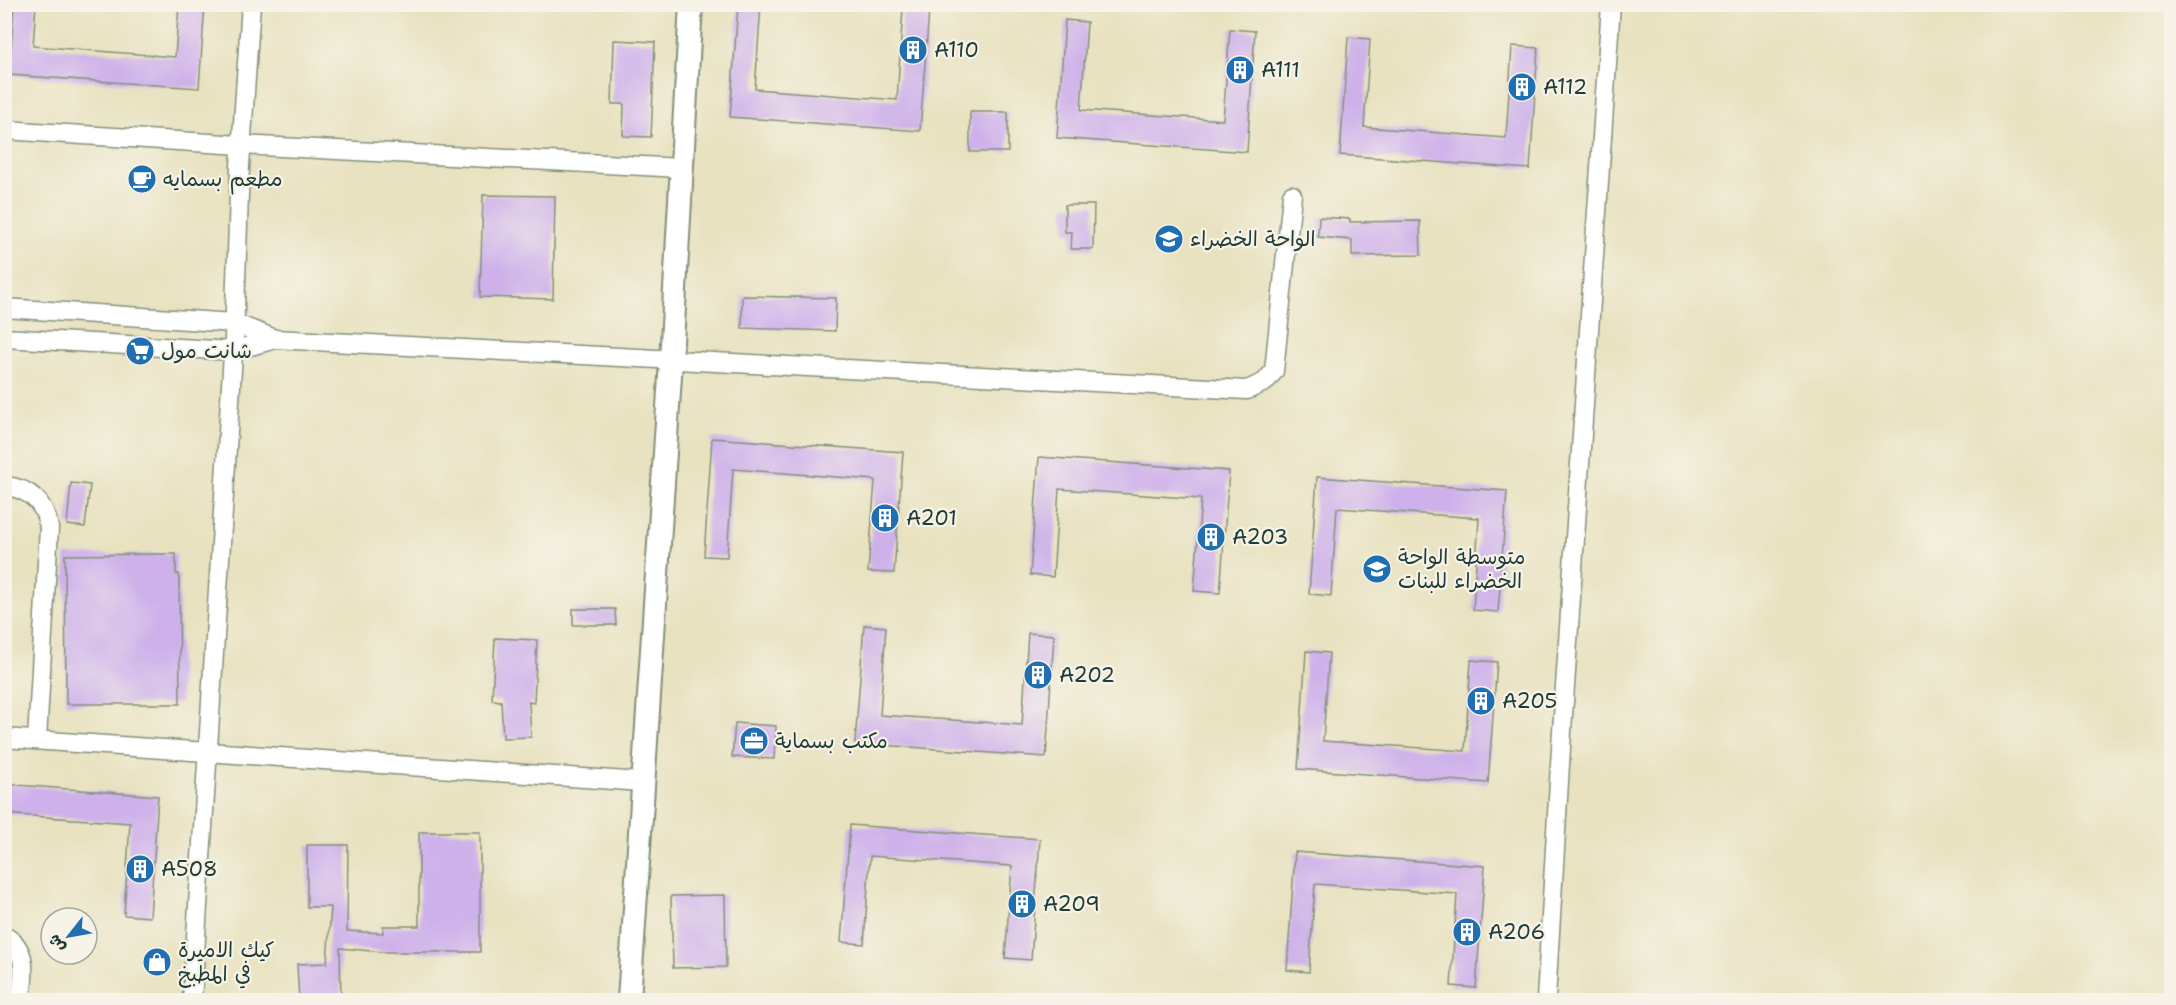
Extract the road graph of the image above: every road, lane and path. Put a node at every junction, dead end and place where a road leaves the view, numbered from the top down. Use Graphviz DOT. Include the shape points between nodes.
graph roads {
  1 [pos="251,4"];
  2 [pos="691,4"];
  3 [pos="1611,4"];
  4 [pos="4,130"];
  5 [pos="241,145"];
  6 [pos="681,168"];
  7 [pos="1292,195"];
  8 [pos="4,308"];
  9 [pos="234,323"];
  10 [pos="4,338"];
  11 [pos="275,339"];
  12 [pos="233,351"];
  13 [pos="671,361"];
  14 [pos="4,486"];
  15 [pos="4,738"];
  16 [pos="37,740"];
  17 [pos="210,750"];
  18 [pos="642,782"];
  19 [pos="4,936"];
  20 [pos="21,1000"];
  21 [pos="192,1000"];
  22 [pos="629,1000"];
  23 [pos="1546,1000"];
  1 -- 5 [label="street"];
  2 -- 6 [label="street"];
  3 -- 23 [label="street"];
  4 -- 5 [label="street"];
  5 -- 6 [label="street"];
  5 -- 9 [label="street"];
  6 -- 13 [label="street"];
  7 -- 13 [label="street" via="1274,371 1265,382 1247,390"];
  8 -- 9 [label="street"];
  9 -- 11 [label="street"];
  9 -- 12 [label="street"];
  10 -- 12 [label="street"];
  11 -- 12 [label="street"];
  11 -- 13 [label="street"];
  12 -- 17 [label="street"];
  13 -- 18 [label="street"];
  14 -- 16 [label="street" via="17,487 33,496 44,510 49,528"];
  15 -- 16 [label="street"];
  16 -- 17 [label="street"];
  17 -- 18 [label="street"];
  17 -- 21 [label="street"];
  18 -- 22 [label="street"];
  19 -- 20 [label="street" via="16,944 23,956"];
}
